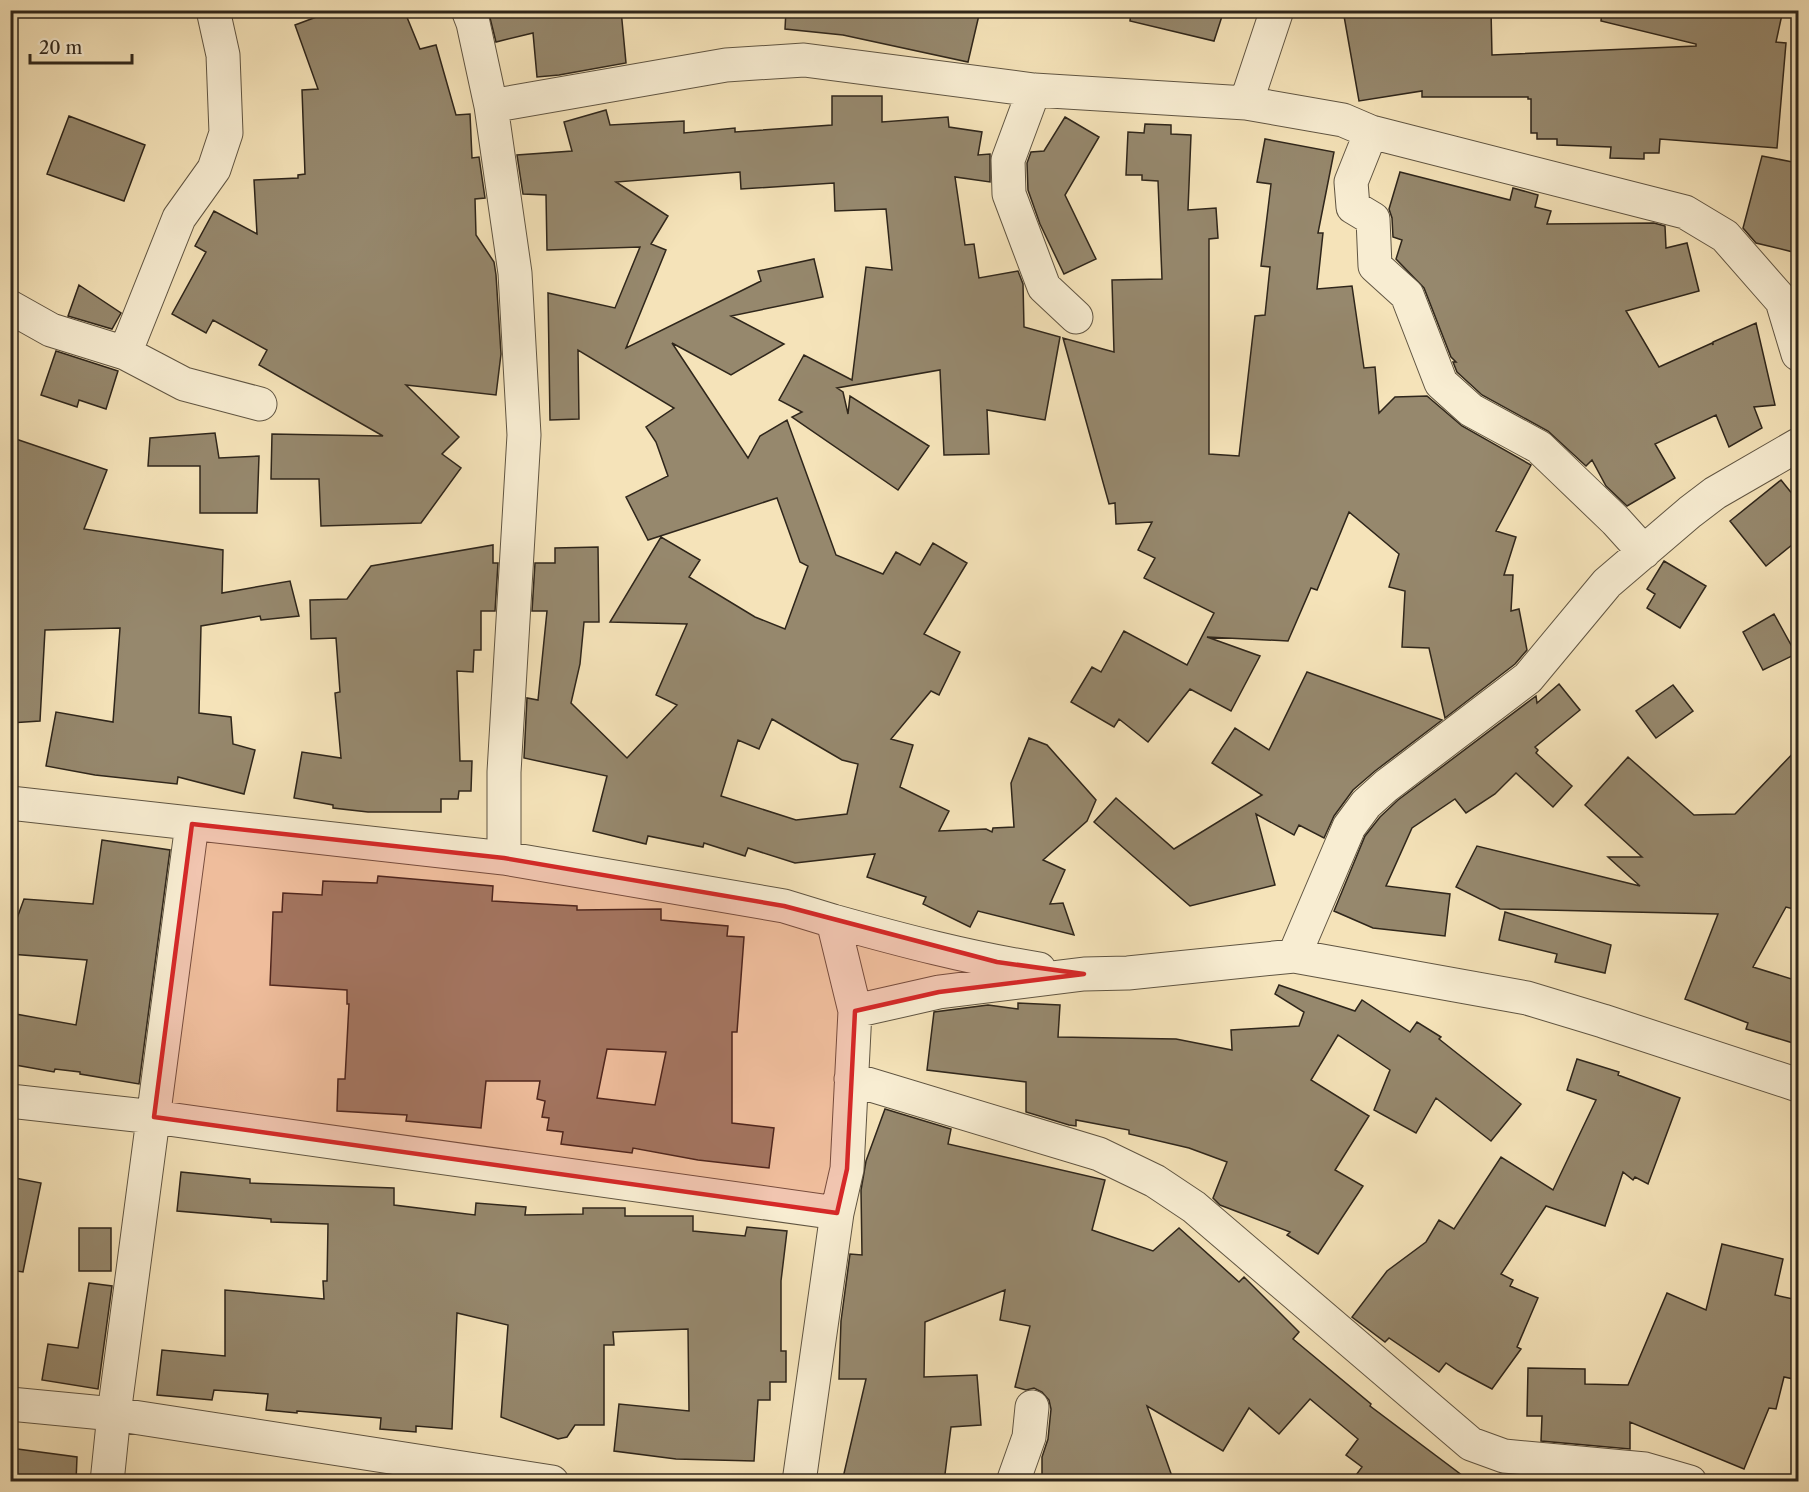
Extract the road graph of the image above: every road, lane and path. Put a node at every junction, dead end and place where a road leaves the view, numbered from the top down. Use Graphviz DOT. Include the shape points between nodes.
graph roads {
  1 [pos="213,10"];
  2 [pos="468,10"];
  3 [pos="1277,10"];
  4 [pos="1034,90"];
  5 [pos="1246,103"];
  6 [pos="491,106"];
  7 [pos="1371,132"];
  8 [pos="1790,298"];
  9 [pos="10,307"];
  10 [pos="1076,317"];
  11 [pos="124,353"];
  12 [pos="1798,354"];
  13 [pos="260,404"];
  14 [pos="1798,446"];
  15 [pos="1644,552"];
  16 [pos="10,803"];
  17 [pos="192,824"];
  18 [pos="504,858"];
  19 [pos="833,921"];
  20 [pos="1294,956"];
  21 [pos="1084,974"];
  22 [pos="855,1011"];
  23 [pos="851,1079"];
  24 [pos="1798,1085"];
  25 [pos="10,1101"];
  26 [pos="154,1117"];
  27 [pos="837,1213"];
  28 [pos="10,1404"];
  29 [pos="1032,1407"];
  30 [pos="114,1414"];
  31 [pos="108,1482"];
  32 [pos="552,1482"];
  33 [pos="799,1482"];
  34 [pos="1014,1482"];
  35 [pos="1690,1482"];
  1 -- 11 [label="street" via="223,55 226,133 213,169 178,218"];
  2 -- 6 [label="street"];
  3 -- 5 [label="street"];
  4 -- 5 [label="street"];
  4 -- 6 [label="street" via="804,60 726,65"];
  4 -- 10 [label="street" via="1008,160 1009,194 1044,287"];
  5 -- 7 [label="street" via="1342,120"];
  6 -- 18 [label="street" via="515,273 524,435 504,772"];
  7 -- 8 [label="street" via="1685,212 1725,236"];
  7 -- 15 [label="street" via="1351,182 1353,207 1373,219 1375,266 1407,296 1442,383 1471,410 1539,447"];
  8 -- 12 [label="street"];
  9 -- 11 [label="street" via="51,330"];
  11 -- 13 [label="street" via="184,384"];
  14 -- 15 [label="street" via="1715,493"];
  15 -- 20 [label="street" via="1607,583 1528,678 1366,804 1349,827"];
  16 -- 17 [label="street"];
  17 -- 18 [label="street"];
  17 -- 26 [label="street"];
  18 -- 19 [label="street" via="784,906"];
  19 -- 21 [label="street" via="997,962"];
  19 -- 22 [label="street"];
  20 -- 21 [label="street"];
  20 -- 24 [label="street" via="1527,998"];
  21 -- 22 [label="street" via="939,992"];
  22 -- 23 [label="street"];
  23 -- 27 [label="street" via="847,1169"];
  23 -- 35 [label="street" via="1099,1154 1155,1181 1194,1207 1471,1444 1504,1456 1645,1469"];
  25 -- 26 [label="street"];
  26 -- 27 [label="street"];
  26 -- 30 [label="street"];
  27 -- 33 [label="street"];
  28 -- 30 [label="street"];
  29 -- 34 [label="street" via="1029,1437"];
  30 -- 31 [label="street"];
  30 -- 32 [label="street"];
}
